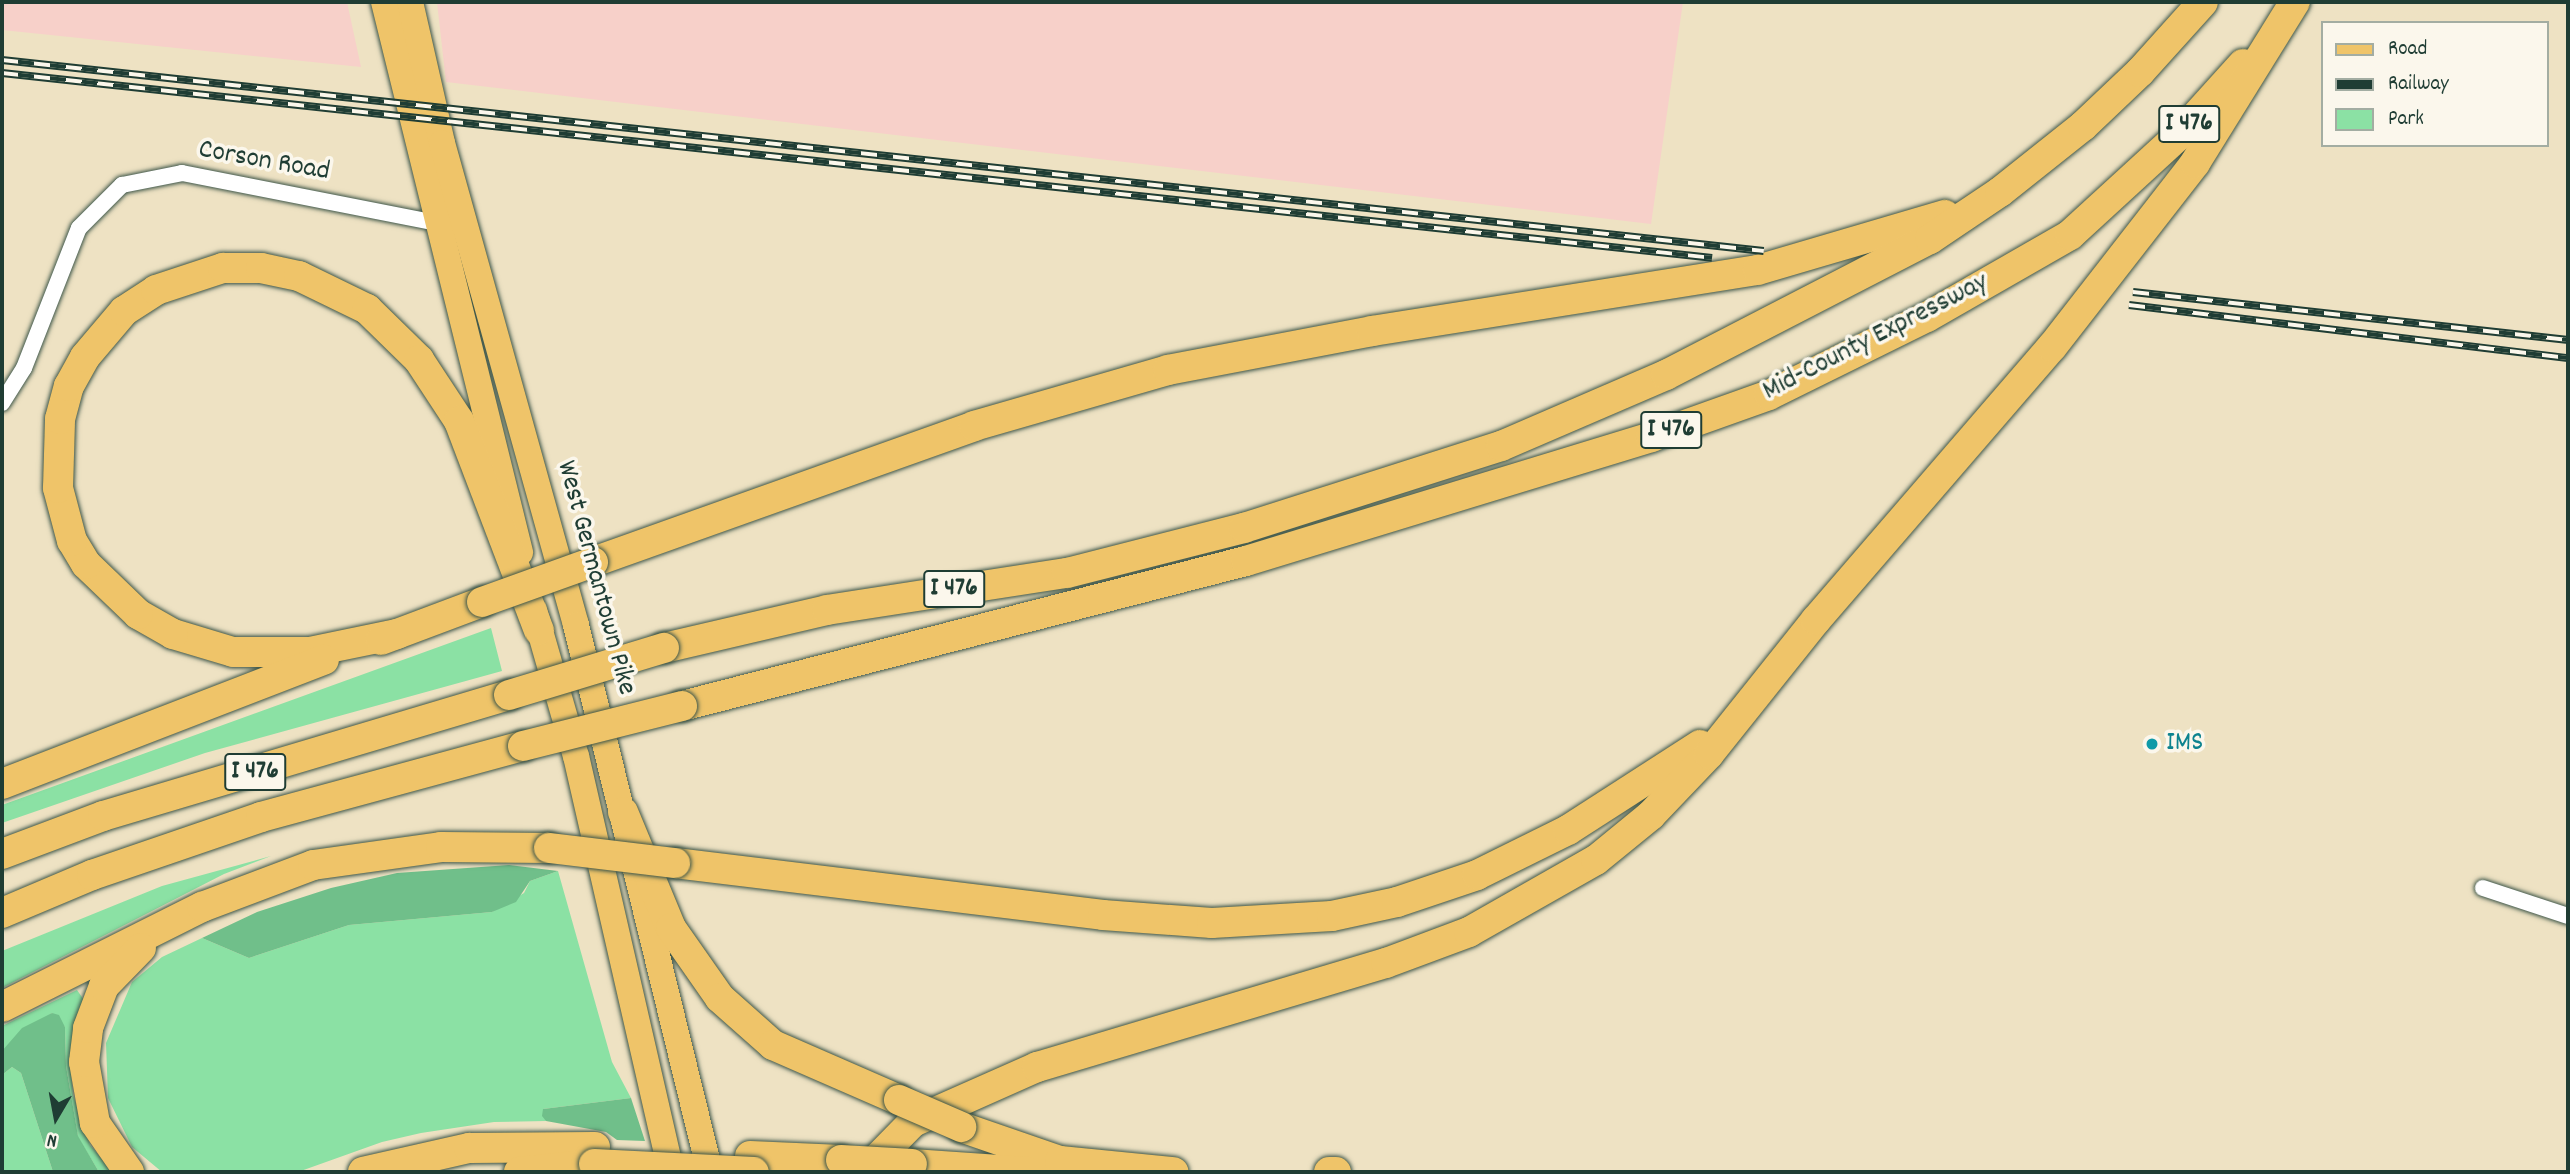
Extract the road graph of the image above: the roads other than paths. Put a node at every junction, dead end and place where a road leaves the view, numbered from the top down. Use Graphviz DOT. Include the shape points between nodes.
graph roads {
  1 [pos="384,2"];
  2 [pos="410,2"];
  3 [pos="2203,2"];
  4 [pos="2295,2"];
  5 [pos="2000,192"];
  6 [pos="438,223"];
  7 [pos="2,403"];
  8 [pos="539,629"];
  9 [pos="397,634"];
  10 [pos="1763,687"];
  11 [pos="2,783"];
  12 [pos="624,812"];
  13 [pos="2,854"];
  14 [pos="2483,888"];
  15 [pos="202,907"];
  16 [pos="2,913"];
  17 [pos="2568,916"];
  18 [pos="2,1007"];
  19 [pos="595,1155"];
  20 [pos="853,1166"];
  21 [pos="755,1167"];
  22 [pos="129,1172"];
  23 [pos="363,1172"];
  24 [pos="520,1172"];
  25 [pos="671,1172"];
  26 [pos="710,1172"];
  27 [pos="1028,1172"];
  28 [pos="1173,1172"];
  29 [pos="1329,1172"];
  30 [pos="1336,1172"];
  1 -- 6 [label="main road"];
  2 -- 12 [label="main road, West Germantown Pike" via="442,143"];
  3 -- 5 [label="highway, I 476" via="2083,126"];
  4 -- 10 [label="highway" via="2237,101 2170,195 2052,346"];
  4 -- 16 [label="highway, Mid-County Expressway / I 476, bridge" via="2178,136 2070,235 1927,317 1769,395 1651,437 1246,561 261,817 92,875"];
  5 -- 9 [label="highway, bridge" via="1906,229 1758,270 1346,336 1089,391 974,426"];
  5 -- 13 [label="highway, I 476, bridge" via="1898,258 1666,375 1501,446 1244,528 1067,573 827,610 664,648 103,816"];
  6 -- 7 [label="street, Corson Road" via="182,173 122,185 79,228 24,368"];
  6 -- 8 [label="main road"];
  8 -- 9 [label="highway" via="459,421 419,360 367,309 299,276 261,268 223,268 156,290 124,311 85,357 69,386 60,419 58,488 72,541 86,564 138,614 173,634 233,652 309,652"];
  8 -- 25 [label="main road" via="576,756"];
  9 -- 11 [label="highway"];
  10 -- 15 [label="highway, bridge" via="1709,738 1656,777 1568,830 1477,876 1397,902 1332,916 1212,923 1103,915 548,848 441,846 313,865"];
  10 -- 20 [label="highway" via="1651,816 1596,860 1469,932 1386,963 1037,1067 914,1122"];
  12 -- 26 [label="main road, West Germantown Pike"];
  12 -- 28 [label="highway, bridge" via="671,928 693,965 728,1006 773,1045 961,1127 1060,1161"];
  14 -- 17 [label="street"];
  15 -- 18 [label="highway"];
  15 -- 22 [label="highway" via="127,959 94,1007 84,1062 88,1104 101,1137"];
  19 -- 21 [label="highway, bridge"];
  19 -- 23 [label="highway" via="469,1148"];
  19 -- 24 [label="highway"];
  20 -- 21 [label="highway"];
  20 -- 27 [label="highway, bridge" via="912,1164"];
  29 -- 30 [label="highway"];
}
